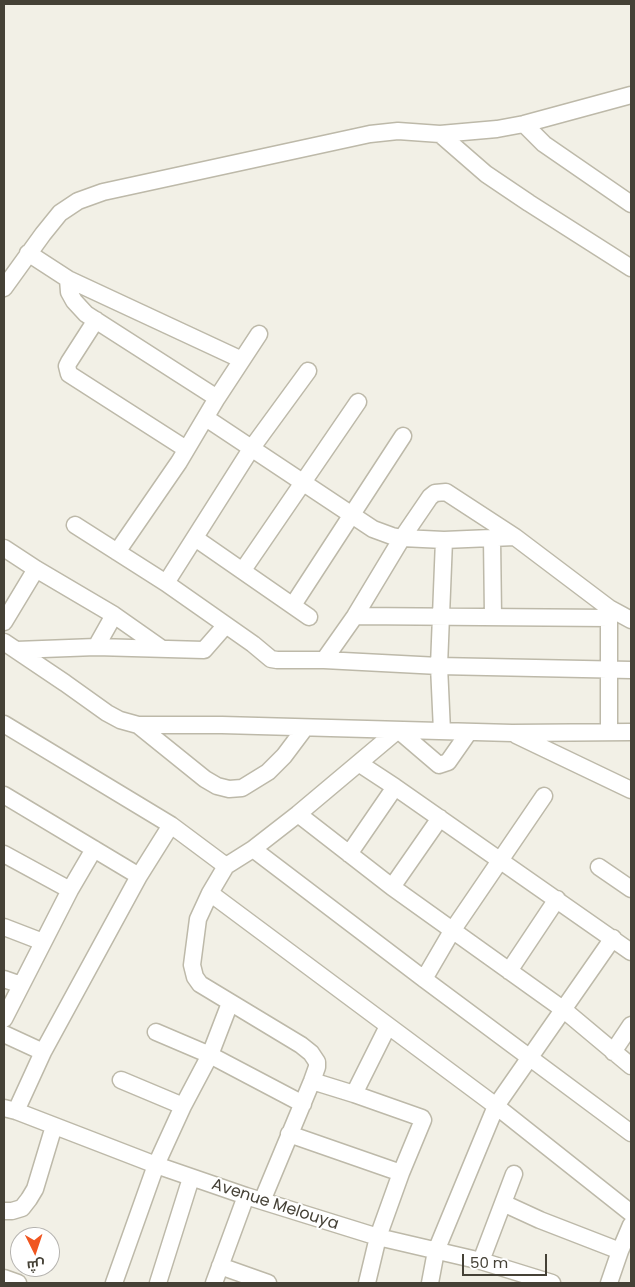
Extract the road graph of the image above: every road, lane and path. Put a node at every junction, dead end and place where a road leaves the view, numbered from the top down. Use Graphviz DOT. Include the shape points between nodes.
graph roads {
  1 [pos="631,95"];
  2 [pos="524,124"];
  3 [pos="440,134"];
  4 [pos="631,204"];
  5 [pos="28,253"];
  6 [pos="631,268"];
  7 [pos="68,279"];
  8 [pos="4,288"];
  9 [pos="96,320"];
  10 [pos="259,334"];
  11 [pos="242,360"];
  12 [pos="308,371"];
  13 [pos="217,398"];
  14 [pos="358,402"];
  15 [pos="206,418"];
  16 [pos="403,436"];
  17 [pos="186,448"];
  18 [pos="251,449"];
  19 [pos="303,483"];
  20 [pos="352,516"];
  21 [pos="75,525"];
  22 [pos="515,537"];
  23 [pos="195,538"];
  24 [pos="402,538"];
  25 [pos="492,538"];
  26 [pos="444,540"];
  27 [pos="4,548"];
  28 [pos="117,552"];
  29 [pos="36,569"];
  30 [pos="243,570"];
  31 [pos="166,583"];
  32 [pos="293,605"];
  33 [pos="609,613"];
  34 [pos="114,616"];
  35 [pos="309,616"];
  36 [pos="355,616"];
  37 [pos="442,616"];
  38 [pos="493,616"];
  39 [pos="631,620"];
  40 [pos="4,622"];
  41 [pos="225,626"];
  42 [pos="10,646"];
  43 [pos="96,647"];
  44 [pos="161,648"];
  45 [pos="324,660"];
  46 [pos="439,666"];
  47 [pos="609,670"];
  48 [pos="631,670"];
  49 [pos="4,724"];
  50 [pos="138,725"];
  51 [pos="305,728"];
  52 [pos="398,730"];
  53 [pos="442,731"];
  54 [pos="469,732"];
  55 [pos="609,732"];
  56 [pos="631,732"];
  57 [pos="512,733"];
  58 [pos="360,764"];
  59 [pos="395,786"];
  60 [pos="631,790"];
  61 [pos="4,795"];
  62 [pos="544,796"];
  63 [pos="298,814"];
  64 [pos="440,818"];
  65 [pos="170,824"];
  66 [pos="94,849"];
  67 [pos="253,849"];
  68 [pos="4,854"];
  69 [pos="348,854"];
  70 [pos="501,861"];
  71 [pos="226,866"];
  72 [pos="599,867"];
  73 [pos="139,876"];
  74 [pos="392,887"];
  75 [pos="631,889"];
  76 [pos="70,890"];
  77 [pos="210,893"];
  78 [pos="557,899"];
  79 [pos="4,927"];
  80 [pos="452,931"];
  81 [pos="613,938"];
  82 [pos="43,942"];
  83 [pos="631,952"];
  84 [pos="509,971"];
  85 [pos="4,979"];
  86 [pos="424,979"];
  87 [pos="21,985"];
  88 [pos="230,1003"];
  89 [pos="564,1010"];
  90 [pos="4,1019"];
  91 [pos="631,1025"];
  92 [pos="388,1026"];
  93 [pos="156,1032"];
  94 [pos="4,1034"];
  95 [pos="43,1052"];
  96 [pos="612,1052"];
  97 [pos="210,1056"];
  98 [pos="529,1057"];
  99 [pos="631,1066"];
  100 [pos="121,1080"];
  101 [pos="312,1081"];
  102 [pos="354,1094"];
  103 [pos="303,1104"];
  104 [pos="182,1106"];
  105 [pos="496,1106"];
  106 [pos="10,1110"];
  107 [pos="54,1126"];
  108 [pos="631,1133"];
  109 [pos="289,1134"];
  110 [pos="156,1165"];
  111 [pos="401,1172"];
  112 [pos="514,1174"];
  113 [pos="191,1178"];
  114 [pos="246,1196"];
  115 [pos="262,1201"];
  116 [pos="503,1203"];
  117 [pos="4,1211"];
  118 [pos="631,1213"];
  119 [pos="378,1237"];
  120 [pos="627,1237"];
  121 [pos="436,1251"];
  122 [pos="481,1261"];
  123 [pos="220,1266"];
  124 [pos="4,1278"];
  125 [pos="18,1283"];
  126 [pos="114,1283"];
  127 [pos="158,1283"];
  128 [pos="214,1283"];
  129 [pos="268,1283"];
  130 [pos="367,1283"];
  131 [pos="430,1283"];
  132 [pos="552,1283"];
  133 [pos="610,1283"];
  1 -- 2 [label="street"];
  2 -- 3 [label="street"];
  2 -- 4 [label="street" via="544,144"];
  3 -- 5 [label="street" via="398,131 370,134 104,192 78,201 60,214"];
  3 -- 6 [label="street" via="486,174"];
  5 -- 7 [label="street"];
  5 -- 8 [label="street"];
  7 -- 9 [label="street" via="74,301"];
  7 -- 11 [label="street"];
  9 -- 13 [label="street"];
  9 -- 17 [label="street" via="69,362 69,374"];
  10 -- 11 [label="street"];
  11 -- 13 [label="street"];
  12 -- 18 [label="street"];
  13 -- 15 [label="street"];
  14 -- 19 [label="street"];
  15 -- 17 [label="street"];
  15 -- 18 [label="street"];
  16 -- 20 [label="street"];
  17 -- 28 [label="street"];
  18 -- 19 [label="street"];
  18 -- 23 [label="street"];
  19 -- 20 [label="street"];
  19 -- 30 [label="street"];
  20 -- 24 [label="street" via="373,530"];
  20 -- 32 [label="street"];
  21 -- 28 [label="street"];
  22 -- 24 [label="street" via="446,492 430,497"];
  22 -- 25 [label="street"];
  22 -- 33 [label="street"];
  23 -- 30 [label="street"];
  23 -- 31 [label="street"];
  24 -- 26 [label="street"];
  24 -- 36 [label="street"];
  25 -- 26 [label="street"];
  25 -- 38 [label="street"];
  26 -- 37 [label="street"];
  27 -- 29 [label="street"];
  28 -- 31 [label="street"];
  29 -- 34 [label="street"];
  29 -- 40 [label="street"];
  30 -- 32 [label="street"];
  31 -- 41 [label="street"];
  32 -- 35 [label="street"];
  33 -- 38 [label="street"];
  33 -- 39 [label="street"];
  33 -- 47 [label="street"];
  34 -- 43 [label="street"];
  34 -- 44 [label="street"];
  36 -- 37 [label="street"];
  36 -- 45 [label="street"];
  37 -- 38 [label="street"];
  37 -- 46 [label="street"];
  41 -- 44 [label="street" via="204,650"];
  41 -- 45 [label="street" via="271,659"];
  42 -- 43 [label="street"];
  42 -- 50 [label="street" via="107,713"];
  43 -- 44 [label="street"];
  45 -- 46 [label="street"];
  46 -- 47 [label="street"];
  46 -- 53 [label="street"];
  47 -- 48 [label="street"];
  47 -- 55 [label="street"];
  49 -- 65 [label="street"];
  50 -- 51 [label="street"];
  50 -- 51 [label="street" via="205,779 229,789 242,788 268,772"];
  51 -- 52 [label="street"];
  52 -- 53 [label="street"];
  52 -- 54 [label="street" via="439,764 448,762"];
  52 -- 58 [label="street"];
  53 -- 54 [label="street"];
  54 -- 57 [label="street"];
  55 -- 56 [label="street"];
  55 -- 57 [label="street"];
  57 -- 60 [label="street"];
  58 -- 59 [label="street"];
  58 -- 63 [label="street"];
  59 -- 64 [label="street"];
  59 -- 69 [label="street"];
  61 -- 66 [label="street"];
  62 -- 70 [label="street"];
  63 -- 67 [label="street"];
  63 -- 69 [label="street"];
  64 -- 70 [label="street"];
  64 -- 74 [label="street"];
  65 -- 71 [label="street"];
  65 -- 73 [label="street"];
  66 -- 73 [label="street"];
  66 -- 76 [label="street"];
  67 -- 71 [label="street"];
  67 -- 86 [label="street"];
  68 -- 76 [label="street"];
  69 -- 74 [label="street"];
  70 -- 78 [label="street"];
  70 -- 80 [label="street"];
  71 -- 77 [label="street"];
  72 -- 75 [label="street"];
  73 -- 95 [label="street"];
  74 -- 80 [label="street"];
  76 -- 82 [label="street"];
  77 -- 88 [label="street" via="198,919 192,965 200,984"];
  77 -- 92 [label="street"];
  78 -- 81 [label="street"];
  78 -- 84 [label="street"];
  79 -- 82 [label="street"];
  80 -- 84 [label="street"];
  80 -- 86 [label="street"];
  81 -- 83 [label="street"];
  81 -- 89 [label="street"];
  82 -- 87 [label="street"];
  84 -- 89 [label="street"];
  85 -- 87 [label="street"];
  86 -- 98 [label="street"];
  87 -- 90 [label="street"];
  88 -- 97 [label="street"];
  88 -- 101 [label="street" via="311,1053 317,1068"];
  89 -- 96 [label="street"];
  89 -- 98 [label="street"];
  91 -- 96 [label="street"];
  92 -- 102 [label="street"];
  92 -- 105 [label="street"];
  93 -- 97 [label="street"];
  94 -- 95 [label="street"];
  95 -- 106 [label="street"];
  96 -- 99 [label="street"];
  97 -- 103 [label="street"];
  97 -- 104 [label="street"];
  98 -- 105 [label="street"];
  98 -- 108 [label="street"];
  100 -- 104 [label="street"];
  101 -- 102 [label="street"];
  101 -- 103 [label="street"];
  102 -- 111 [label="street" via="423,1119"];
  103 -- 109 [label="street"];
  104 -- 110 [label="street"];
  105 -- 118 [label="street"];
  105 -- 121 [label="street"];
  106 -- 107 [label="street, Avenue Melouya"];
  107 -- 110 [label="street, Avenue Melouya"];
  107 -- 117 [label="street" via="35,1189 22,1208"];
  109 -- 111 [label="street"];
  109 -- 115 [label="street"];
  110 -- 113 [label="street, Avenue Melouya"];
  110 -- 126 [label="street"];
  111 -- 119 [label="street"];
  112 -- 116 [label="street"];
  113 -- 114 [label="street, Avenue Melouya"];
  113 -- 127 [label="street"];
  114 -- 115 [label="street, Avenue Melouya"];
  114 -- 123 [label="street"];
  115 -- 119 [label="street, Avenue Melouya"];
  116 -- 120 [label="street" via="540,1220"];
  116 -- 122 [label="street"];
  119 -- 121 [label="street, Avenue Melouya"];
  119 -- 130 [label="street"];
  120 -- 133 [label="street"];
  121 -- 122 [label="street, Avenue Melouya"];
  121 -- 131 [label="street"];
  122 -- 132 [label="street, Avenue Melouya"];
  123 -- 128 [label="street"];
  123 -- 129 [label="street"];
  124 -- 125 [label="street"];
}
